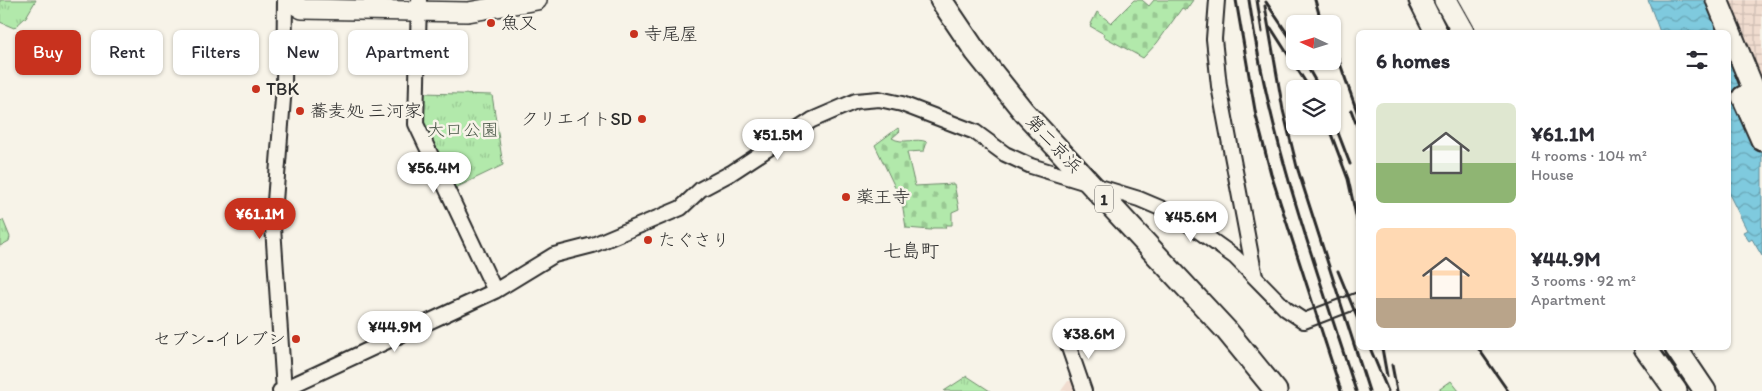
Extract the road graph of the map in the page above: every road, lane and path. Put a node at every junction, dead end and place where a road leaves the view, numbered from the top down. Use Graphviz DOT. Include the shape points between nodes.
graph roads {
  1 [pos="286,0"];
  2 [pos="537,0"];
  3 [pos="926,0"];
  4 [pos="940,0"];
  5 [pos="1217,0"];
  6 [pos="1420,0"];
  7 [pos="1445,0"];
  8 [pos="1704,0"];
  9 [pos="1717,0"];
  10 [pos="419,6"];
  11 [pos="1435,30"];
  12 [pos="1463,30"];
  13 [pos="1715,30"];
  14 [pos="1729,30"];
  15 [pos="1731,34"];
  16 [pos="1731,68"];
  17 [pos="1762,110"];
  18 [pos="1762,140"];
  19 [pos="1067,178"];
  20 [pos="1093,186"];
  21 [pos="1255,277"];
  22 [pos="495,291"];
  23 [pos="1356,301"];
  24 [pos="1066,339"];
  25 [pos="1646,350"];
  26 [pos="1677,350"];
  27 [pos="282,391"];
  28 [pos="1084,391"];
  29 [pos="1262,391"];
  30 [pos="1276,391"];
  31 [pos="1676,391"];
  32 [pos="1705,391"];
  1 -- 10 [label="main road" via="302,9"];
  1 -- 27 [label="street" via="284,86 273,227"];
  2 -- 10 [label="main road" via="468,12"];
  3 -- 19 [label="highway, 第二京浜 / 1" via="1012,118"];
  4 -- 20 [label="highway, 第二京浜 / 1" via="998,82"];
  5 -- 21 [label="street" via="1214,39 1219,86"];
  6 -- 11 [label="highway"];
  7 -- 12 [label="highway"];
  8 -- 13 [label="highway"];
  9 -- 14 [label="highway"];
  10 -- 22 [label="street" via="416,124"];
  15 -- 17 [label="highway"];
  16 -- 18 [label="highway"];
  19 -- 20 [label="street"];
  19 -- 22 [label="street" via="1005,154 975,132 902,104 879,99 856,101 812,120 760,156 701,189 681,208 593,245 554,256"];
  19 -- 29 [label="highway, 第二京浜 / 1"];
  20 -- 21 [label="street" via="1165,210 1235,257"];
  20 -- 30 [label="highway, 第二京浜 / 1" via="1227,331"];
  21 -- 23 [label="street" via="1286,309 1304,321"];
  22 -- 27 [label="street"];
  24 -- 28 [label="street"];
  25 -- 31 [label="highway"];
  26 -- 32 [label="highway"];
}
